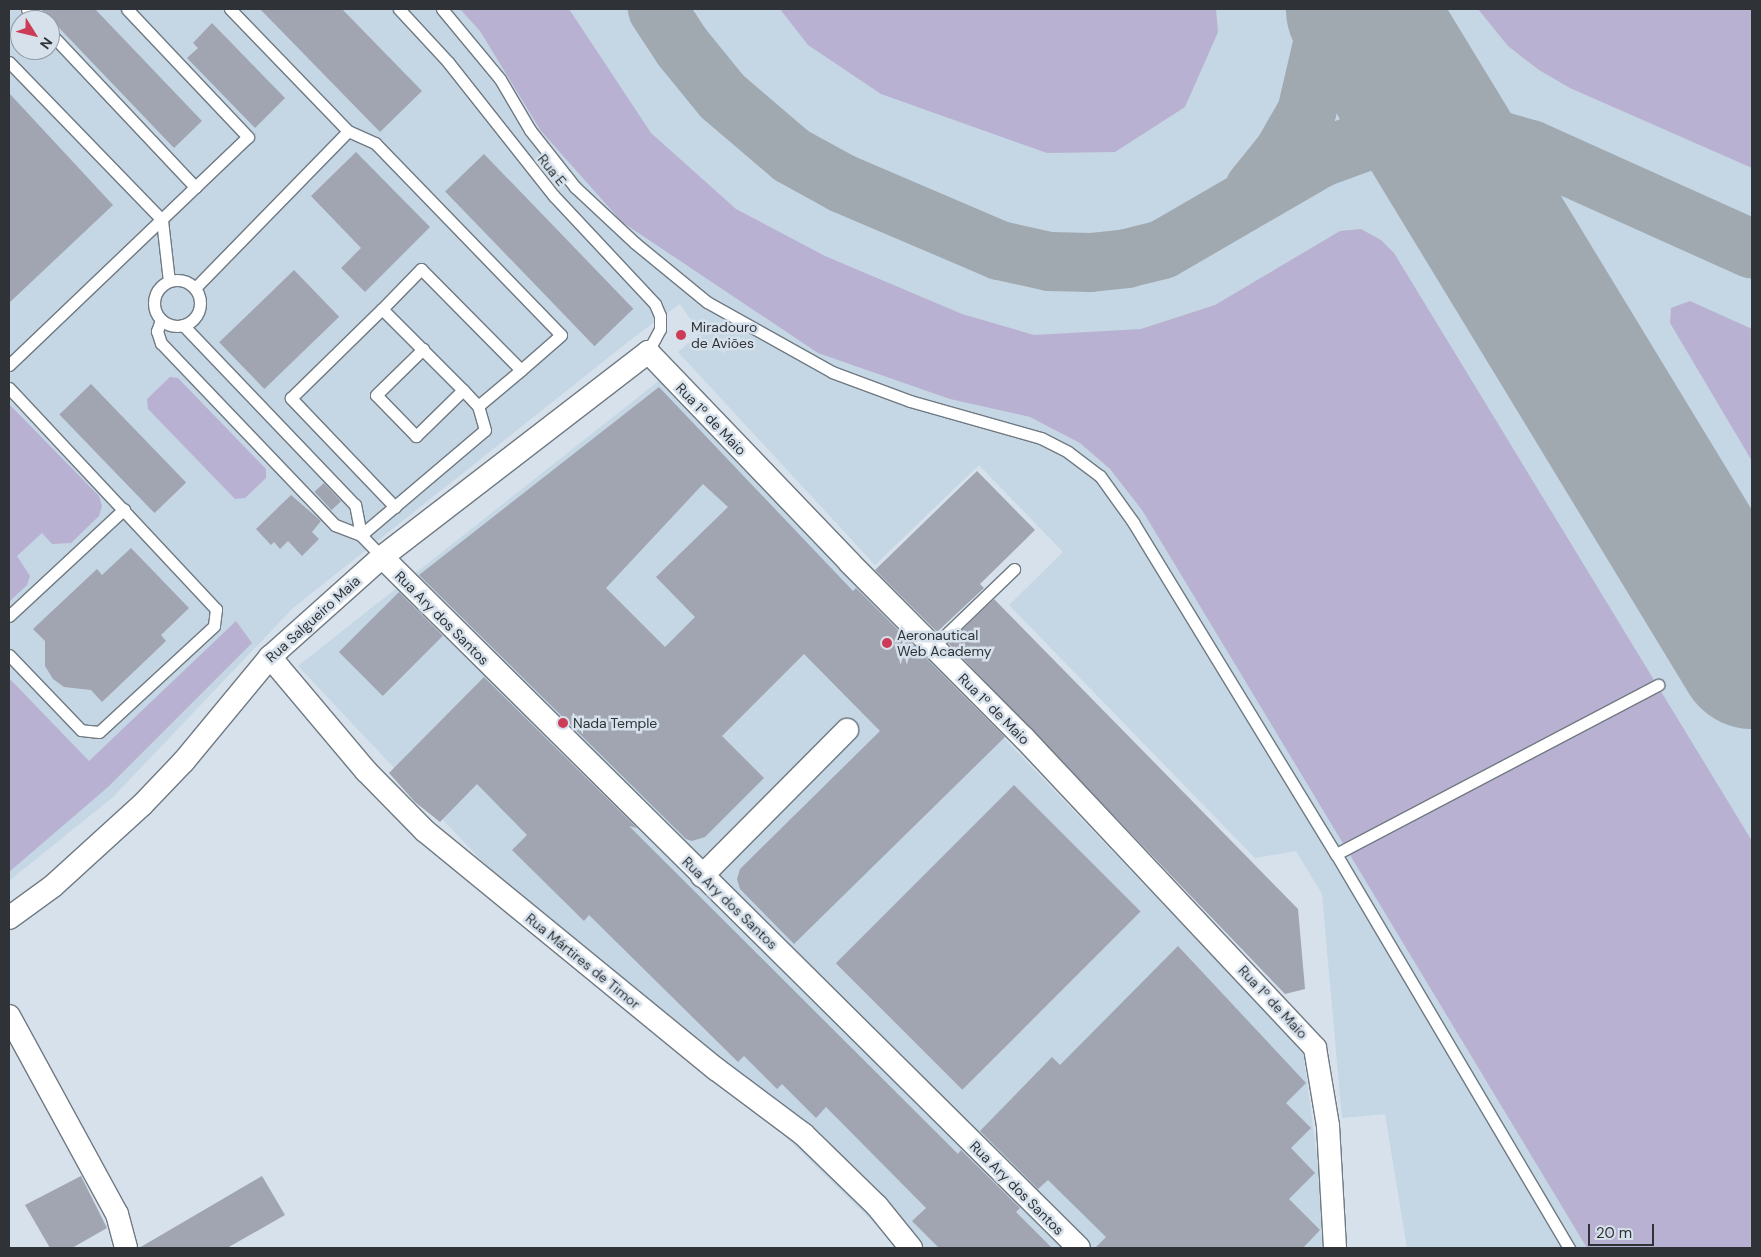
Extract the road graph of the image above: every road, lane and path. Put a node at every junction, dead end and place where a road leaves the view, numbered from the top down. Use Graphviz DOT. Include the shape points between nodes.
graph roads {
  1 [pos="127,9"];
  2 [pos="230,9"];
  3 [pos="399,9"];
  4 [pos="442,9"];
  5 [pos="60,44"];
  6 [pos="9,62"];
  7 [pos="348,131"];
  8 [pos="196,187"];
  9 [pos="162,220"];
  10 [pos="169,281"];
  11 [pos="195,288"];
  12 [pos="382,309"];
  13 [pos="161,320"];
  14 [pos="183,325"];
  15 [pos="422,349"];
  16 [pos="648,352"];
  17 [pos="9,365"];
  18 [pos="521,370"];
  19 [pos="9,388"];
  20 [pos="463,390"];
  21 [pos="478,406"];
  22 [pos="395,507"];
  23 [pos="124,509"];
  24 [pos="361,535"];
  25 [pos="382,557"];
  26 [pos="1014,568"];
  27 [pos="9,616"];
  28 [pos="932,648"];
  29 [pos="9,655"];
  30 [pos="270,658"];
  31 [pos="1658,685"];
  32 [pos="848,730"];
  33 [pos="1336,854"];
  34 [pos="702,876"];
  35 [pos="9,918"];
  36 [pos="9,1016"];
  37 [pos="126,1248"];
  38 [pos="911,1248"];
  39 [pos="1079,1248"];
  40 [pos="1335,1248"];
  41 [pos="1569,1248"];
  1 -- 8 [label="lane" via="248,137"];
  2 -- 7 [label="lane"];
  3 -- 16 [label="lane, Rua E" via="448,62 554,196 655,304 660,316 660,329"];
  4 -- 33 [label="lane" via="500,79 530,130 575,187 635,243 707,302 832,372 910,401 1041,438 1068,452 1100,476 1133,522"];
  5 -- 8 [label="lane"];
  6 -- 9 [label="lane"];
  7 -- 11 [label="lane"];
  7 -- 18 [label="lane" via="375,143 561,335"];
  8 -- 9 [label="lane"];
  9 -- 10 [label="lane"];
  9 -- 17 [label="lane"];
  10 -- 11 [label="lane" via="181,280"];
  10 -- 13 [label="lane" via="155,294 156,314"];
  11 -- 14 [label="lane" via="200,306 190,322"];
  12 -- 15 [label="lane"];
  12 -- 18 [label="lane" via="421,269"];
  12 -- 22 [label="lane" via="291,398"];
  13 -- 14 [label="lane"];
  13 -- 24 [label="lane" via="157,331 161,343 335,525"];
  14 -- 24 [label="lane" via="355,505"];
  15 -- 20 [label="lane"];
  15 -- 20 [label="lane" via="376,395 416,436"];
  16 -- 25 [label="street, Rua Salgueiro Maia"];
  16 -- 28 [label="street, Rua 1º de Maio"];
  18 -- 21 [label="lane"];
  19 -- 23 [label="lane"];
  20 -- 21 [label="lane"];
  21 -- 22 [label="lane" via="485,430"];
  22 -- 24 [label="lane"];
  23 -- 27 [label="lane"];
  23 -- 29 [label="lane" via="216,609 214,626 99,732 81,730"];
  24 -- 25 [label="lane"];
  25 -- 30 [label="street, Rua Salgueiro Maia"];
  25 -- 34 [label="street, Rua Ary dos Santos"];
  26 -- 28 [label="lane"];
  28 -- 40 [label="street, Rua 1º de Maio" via="1024,738 1315,1048 1328,1126"];
  30 -- 35 [label="street, Rua Salgueiro Maia" via="184,761 142,805 53,886"];
  30 -- 38 [label="street, Rua Mártires de Timor" via="366,771 426,831 716,1069 803,1134 877,1206"];
  31 -- 33 [label="lane"];
  32 -- 34 [label="street"];
  33 -- 41 [label="lane"];
  34 -- 39 [label="street, Rua Ary dos Santos"];
  36 -- 37 [label="street" via="117,1214"];
}
